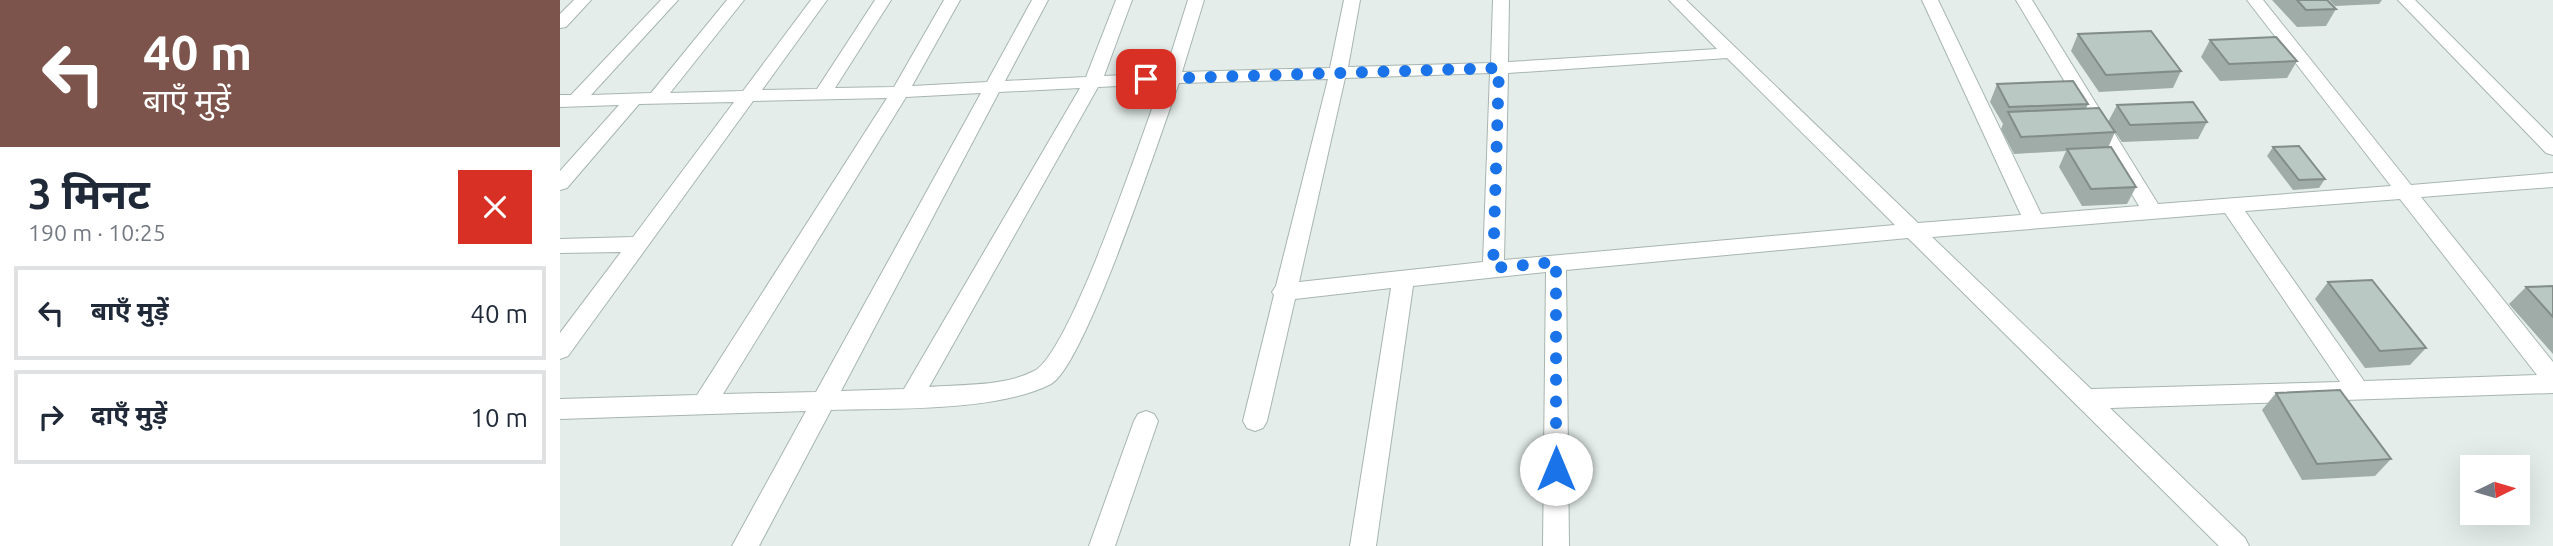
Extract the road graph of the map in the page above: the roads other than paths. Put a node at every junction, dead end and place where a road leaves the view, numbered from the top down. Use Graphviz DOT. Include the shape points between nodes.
graph roads {
  1 [pos="583,0"];
  2 [pos="670,0"];
  3 [pos="736,0"];
  4 [pos="819,0"];
  5 [pos="883,0"];
  6 [pos="952,0"];
  7 [pos="1040,0"];
  8 [pos="1124,0"];
  9 [pos="1196,0"];
  10 [pos="1352,0"];
  11 [pos="1501,0"];
  12 [pos="1677,0"];
  13 [pos="1930,0"];
  14 [pos="2024,0"];
  15 [pos="2255,0"];
  16 [pos="2406,0"];
  17 [pos="560,23"];
  18 [pos="1731,53"];
  19 [pos="1499,68"];
  20 [pos="1338,72"];
  21 [pos="1172,78"];
  22 [pos="1093,82"];
  23 [pos="995,85"];
  24 [pos="900,92"];
  25 [pos="823,93"];
  26 [pos="753,94"];
  27 [pos="635,98"];
  28 [pos="656,98"];
  29 [pos="568,101"];
  30 [pos="2553,149"];
  31 [pos="2553,180"];
  32 [pos="560,183"];
  33 [pos="2406,190"];
  34 [pos="2230,205"];
  35 [pos="2153,212"];
  36 [pos="2034,221"];
  37 [pos="1912,231"];
  38 [pos="640,244"];
  39 [pos="560,246"];
  40 [pos="1556,262"];
  41 [pos="1493,268"];
  42 [pos="1402,281"];
  43 [pos="1283,292"];
  44 [pos="560,350"];
  45 [pos="2553,382"];
  46 [pos="2358,390"];
  47 [pos="911,398"];
  48 [pos="2084,399"];
  49 [pos="824,402"];
  50 [pos="703,406"];
  51 [pos="560,409"];
  52 [pos="1146,421"];
  53 [pos="1255,421"];
  54 [pos="745,546"];
  55 [pos="1102,546"];
  56 [pos="1363,546"];
  57 [pos="1556,546"];
  58 [pos="2236,546"];
  1 -- 17 [label="street"];
  2 -- 29 [label="street"];
  3 -- 28 [label="street"];
  4 -- 26 [label="street"];
  5 -- 25 [label="street"];
  6 -- 24 [label="street"];
  7 -- 23 [label="street"];
  8 -- 22 [label="street"];
  9 -- 21 [label="street"];
  10 -- 20 [label="street"];
  11 -- 19 [label="street"];
  12 -- 18 [label="street"];
  13 -- 36 [label="street"];
  14 -- 35 [label="street"];
  15 -- 33 [label="street"];
  16 -- 30 [label="street"];
  18 -- 19 [label="street"];
  18 -- 37 [label="street"];
  19 -- 20 [label="street"];
  19 -- 41 [label="street"];
  20 -- 21 [label="street"];
  20 -- 43 [label="street"];
  21 -- 22 [label="street"];
  21 -- 47 [label="street" via="1090,299 1057,366 1032,384 1007,390"];
  22 -- 23 [label="street"];
  22 -- 47 [label="street"];
  23 -- 24 [label="street"];
  23 -- 49 [label="street"];
  24 -- 25 [label="street"];
  24 -- 50 [label="street"];
  25 -- 26 [label="street"];
  26 -- 28 [label="street"];
  26 -- 38 [label="street"];
  27 -- 28 [label="street"];
  27 -- 29 [label="street"];
  27 -- 32 [label="street"];
  31 -- 33 [label="street"];
  33 -- 34 [label="street"];
  33 -- 45 [label="street"];
  34 -- 35 [label="street"];
  34 -- 46 [label="street"];
  35 -- 36 [label="street"];
  36 -- 37 [label="street"];
  37 -- 40 [label="street"];
  37 -- 48 [label="street"];
  38 -- 39 [label="street"];
  38 -- 44 [label="street"];
  40 -- 41 [label="street"];
  40 -- 57 [label="street"];
  41 -- 42 [label="street"];
  42 -- 43 [label="street"];
  42 -- 56 [label="street"];
  43 -- 53 [label="street"];
  45 -- 46 [label="street"];
  46 -- 48 [label="street"];
  47 -- 49 [label="street"];
  48 -- 58 [label="street"];
  49 -- 50 [label="street"];
  49 -- 54 [label="street"];
  50 -- 51 [label="street"];
  52 -- 55 [label="street"];
}
